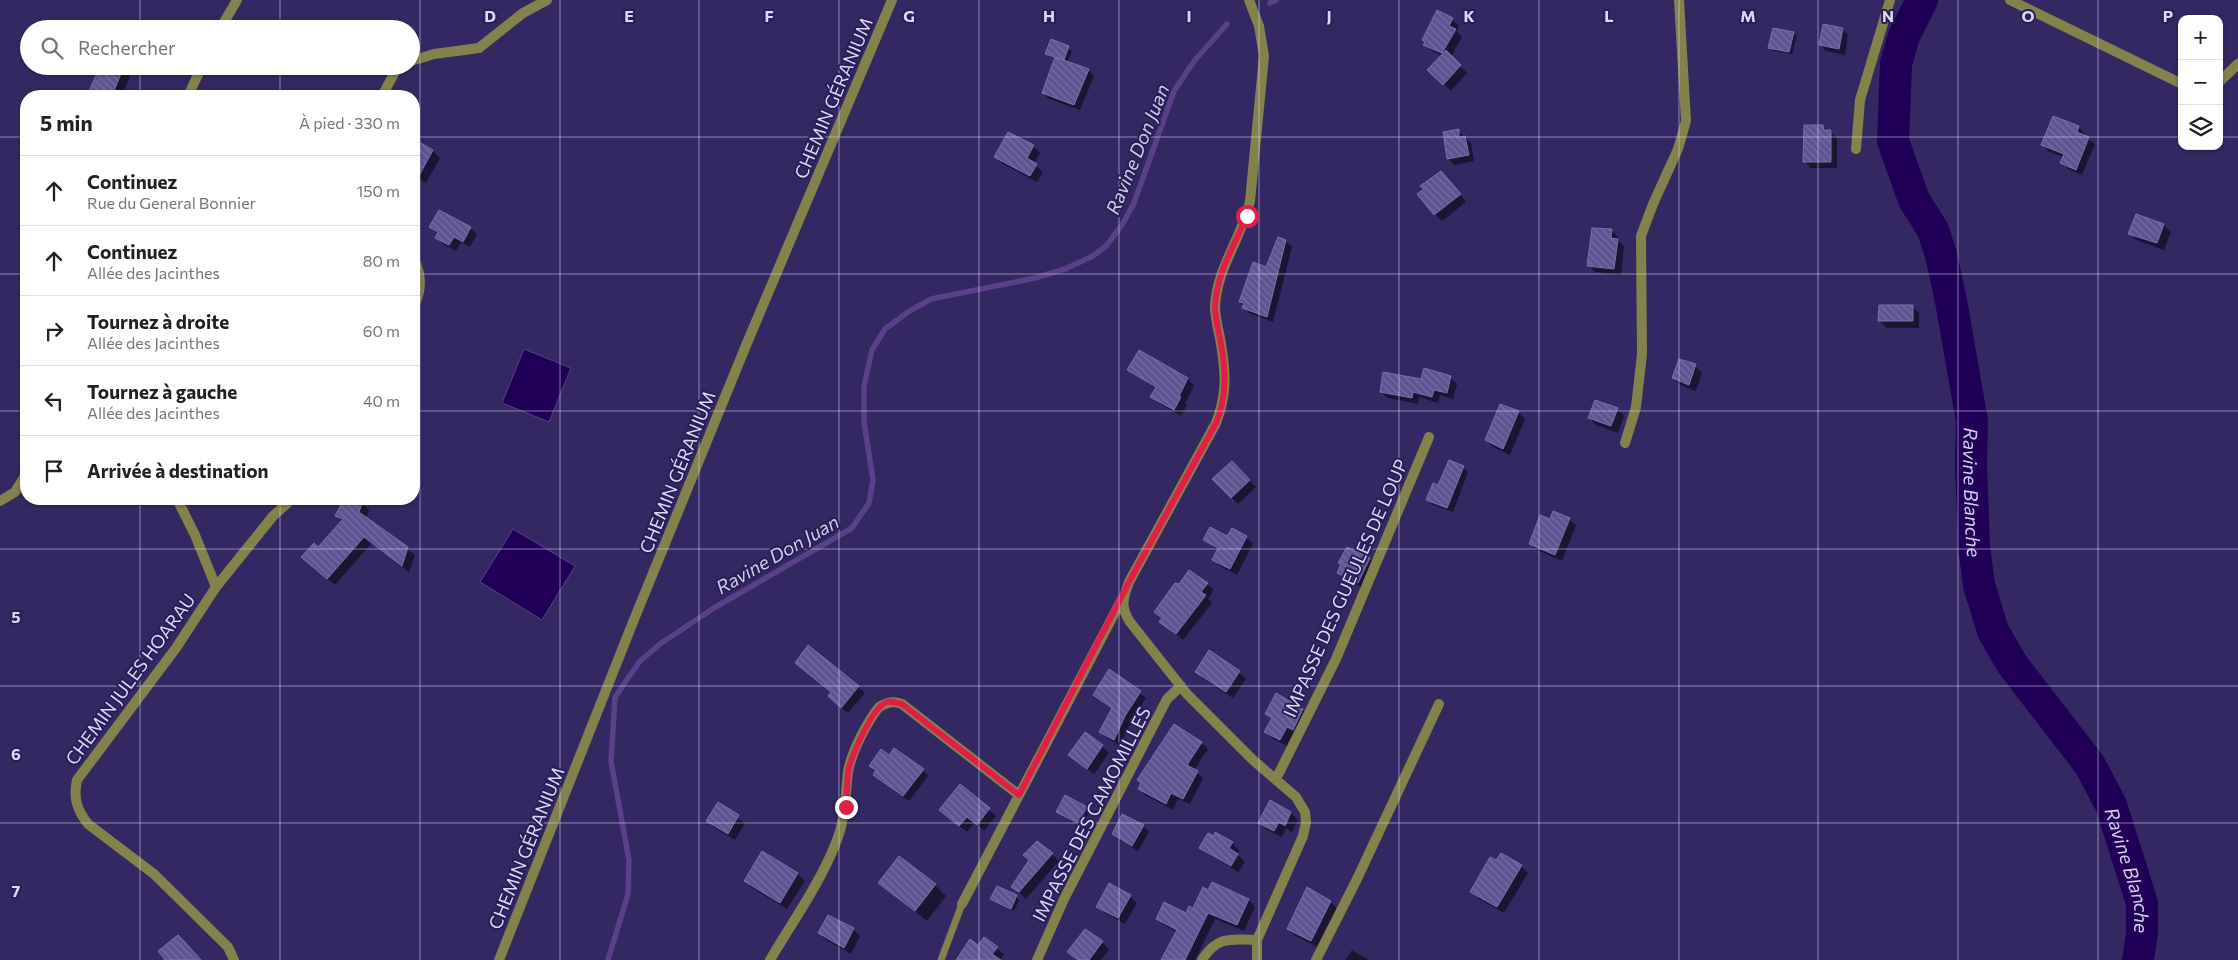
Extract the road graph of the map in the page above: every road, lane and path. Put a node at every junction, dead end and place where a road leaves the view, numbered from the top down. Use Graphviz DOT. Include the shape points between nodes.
graph roads {
  1 [pos="237,0"];
  2 [pos="547,0"];
  3 [pos="892,0"];
  4 [pos="1249,0"];
  5 [pos="1679,0"];
  6 [pos="1890,0"];
  7 [pos="2010,0"];
  8 [pos="225,20"];
  9 [pos="420,59"];
  10 [pos="2238,64"];
  11 [pos="198,75"];
  12 [pos="393,75"];
  13 [pos="2223,78"];
  14 [pos="2178,82"];
  15 [pos="191,90"];
  16 [pos="385,90"];
  17 [pos="1856,149"];
  18 [pos="420,276"];
  19 [pos="420,289"];
  20 [pos="1429,437"];
  21 [pos="1625,443"];
  22 [pos="20,484"];
  23 [pos="0,501"];
  24 [pos="180,505"];
  25 [pos="285,505"];
  26 [pos="216,587"];
  27 [pos="1124,595"];
  28 [pos="1181,686"];
  29 [pos="1439,704"];
  30 [pos="1276,779"];
  31 [pos="1019,795"];
  32 [pos="962,904"];
  33 [pos="1257,940"];
  34 [pos="234,960"];
  35 [pos="499,960"];
  36 [pos="770,960"];
  37 [pos="940,960"];
  38 [pos="1037,960"];
  39 [pos="1202,960"];
  40 [pos="1257,960"];
  41 [pos="1316,960"];
  1 -- 8 [label="street"];
  2 -- 9 [label="street" via="523,13 479,48"];
  3 -- 35 [label="street, CHEMIN GÉRANIUM" via="633,622"];
  4 -- 27 [label="street" via="1259,26 1264,66 1247,216 1220,278 1215,306 1226,383 1224,404"];
  5 -- 21 [label="street" via="1686,121 1682,140 1641,236 1642,354 1636,407"];
  6 -- 17 [label="street" via="1860,100"];
  7 -- 14 [label="street"];
  10 -- 13 [label="street"];
  11 -- 15 [label="street"];
  12 -- 16 [label="street"];
  18 -- 19 [label="street"];
  20 -- 30 [label="street, IMPASSE DES GUEULES DE LOUP" via="1336,659"];
  22 -- 23 [label="street" via="15,492"];
  24 -- 26 [label="street"];
  25 -- 26 [label="street, CHEMIN JULES HOARAU"];
  26 -- 34 [label="street, CHEMIN JULES HOARAU" via="176,648 77,780 75,791 76,804 88,824 154,874 228,947"];
  27 -- 28 [label="street" via="1124,613"];
  27 -- 31 [label="street"];
  28 -- 30 [label="street" via="1253,760"];
  28 -- 38 [label="street, IMPASSE DES CAMOMILLES" via="1168,699 1064,899"];
  29 -- 41 [label="street"];
  30 -- 33 [label="street" via="1296,796 1305,812 1306,822 1303,836"];
  31 -- 32 [label="street"];
  31 -- 36 [label="street" via="902,704 887,702 879,707 852,757 846,807 837,839 823,870"];
  32 -- 37 [label="lane"];
  33 -- 39 [label="street" via="1220,941"];
  33 -- 40 [label="street"];
}
